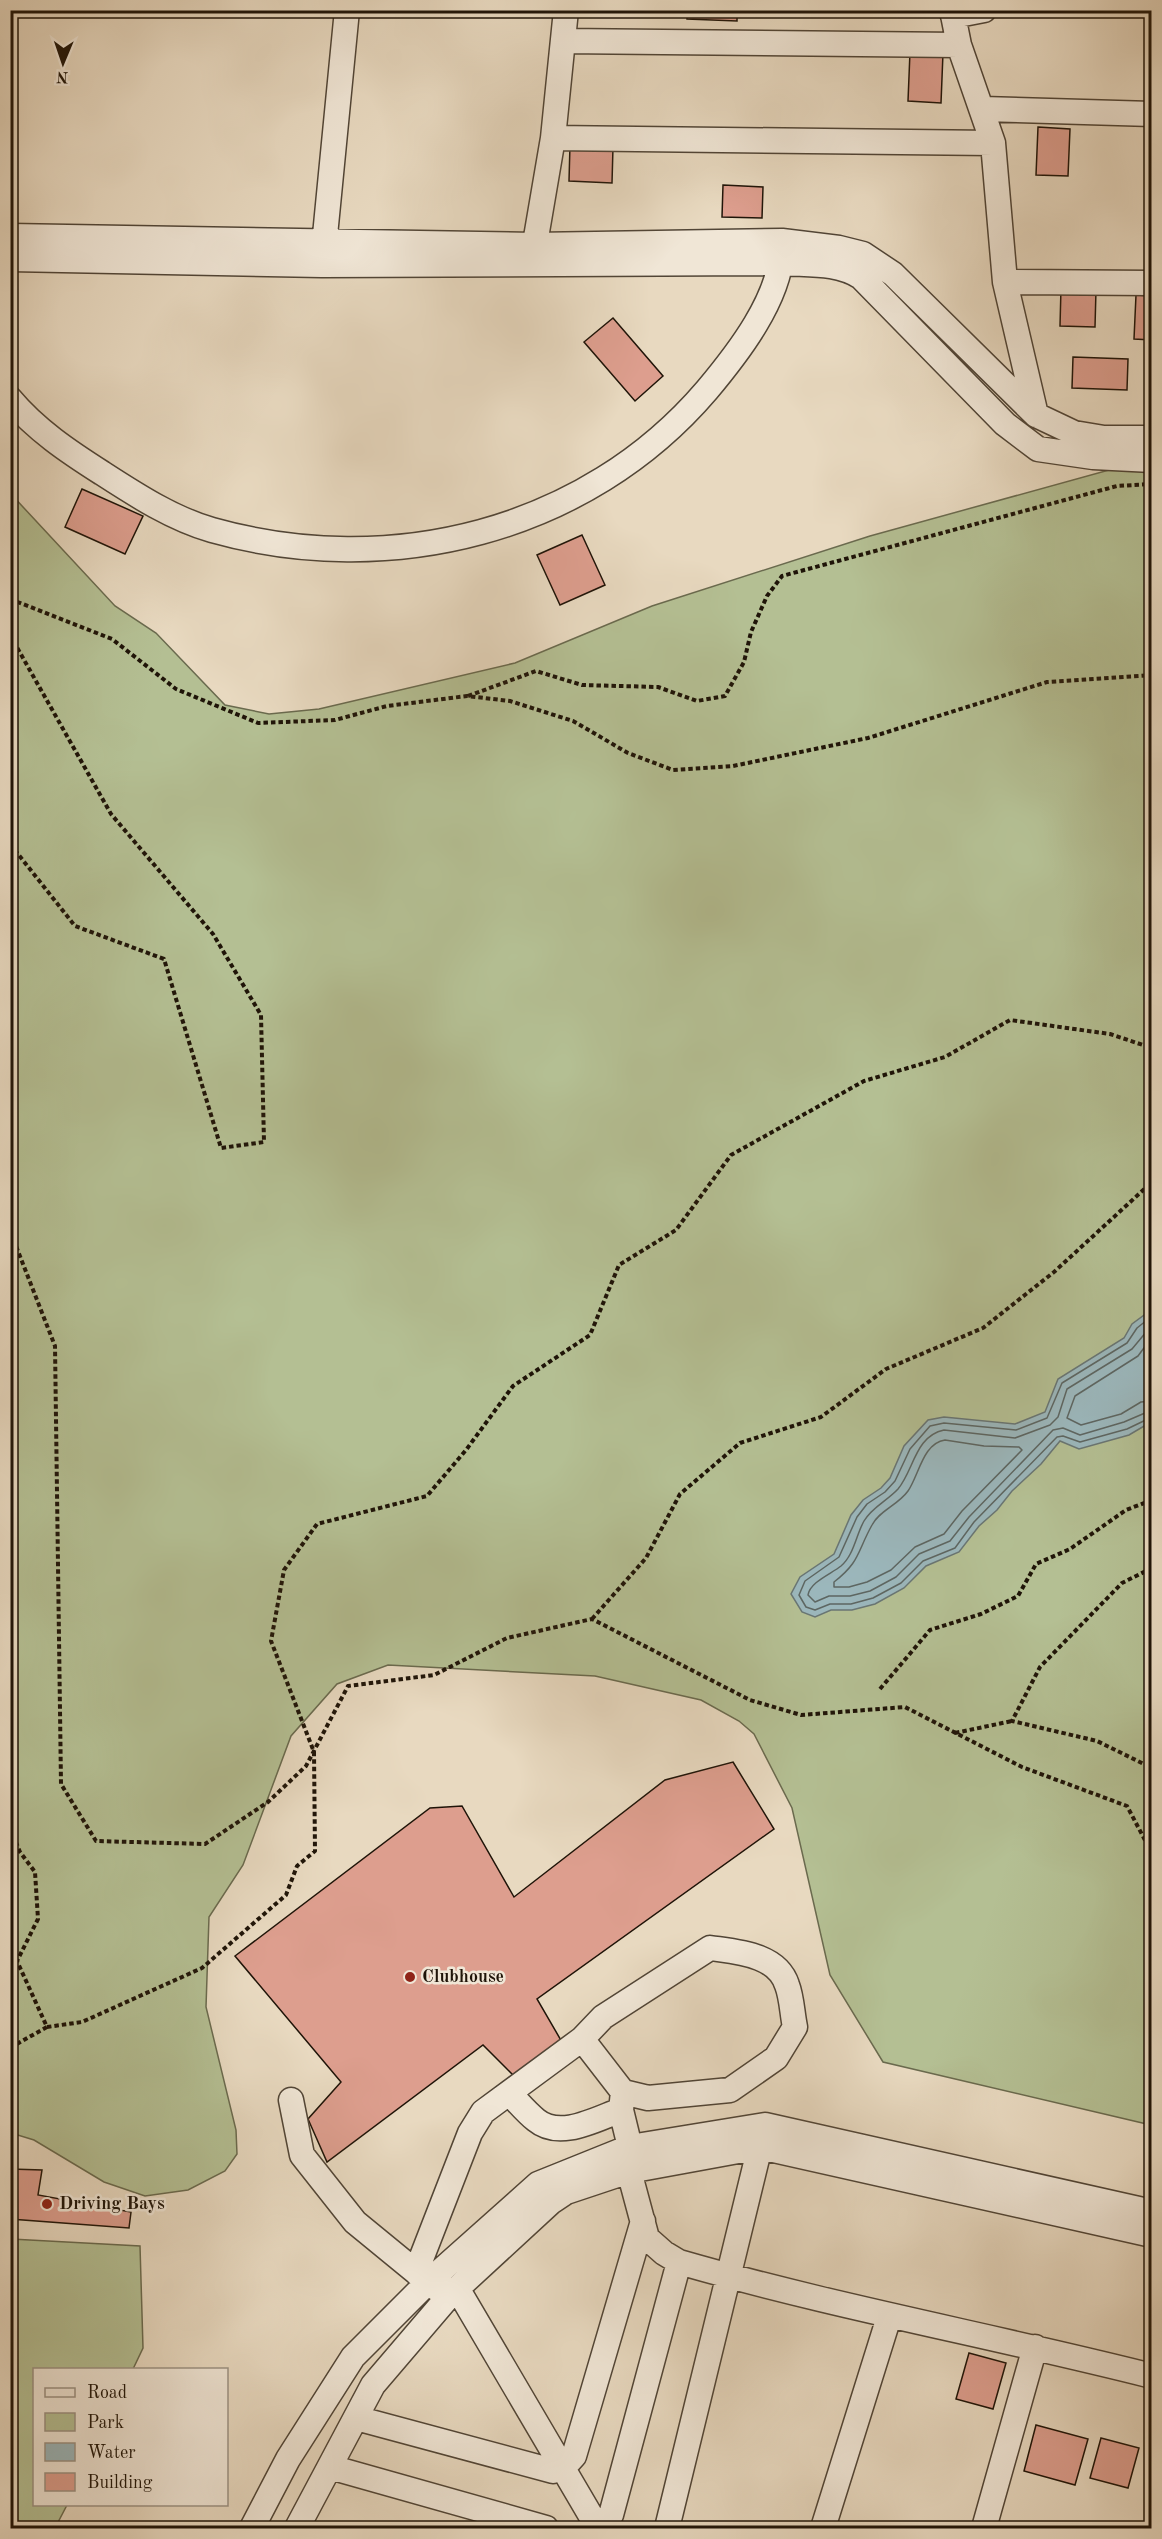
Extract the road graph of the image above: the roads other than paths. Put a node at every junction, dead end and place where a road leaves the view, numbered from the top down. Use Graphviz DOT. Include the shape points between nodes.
graph roads {
  1 [pos="347,10"];
  2 [pos="566,10"];
  3 [pos="984,10"];
  4 [pos="953,13"];
  5 [pos="563,41"];
  6 [pos="959,45"];
  7 [pos="983,109"];
  8 [pos="1152,114"];
  9 [pos="553,138"];
  10 [pos="993,143"];
  11 [pos="10,236"];
  12 [pos="325,241"];
  13 [pos="782,252"];
  14 [pos="533,255"];
  15 [pos="10,259"];
  16 [pos="322,266"];
  17 [pos="1005,282"];
  18 [pos="1152,283"];
  19 [pos="10,399"];
  20 [pos="1036,415"];
  21 [pos="1152,438"];
  22 [pos="1038,449"];
  23 [pos="1152,460"];
  24 [pos="582,2039"];
  25 [pos="509,2093"];
  26 [pos="291,2100"];
  27 [pos="622,2101"];
  28 [pos="763,2136"];
  29 [pos="629,2159"];
  30 [pos="1152,2212"];
  31 [pos="643,2221"];
  32 [pos="1152,2235"];
  33 [pos="679,2262"];
  34 [pos="421,2277"];
  35 [pos="730,2277"];
  36 [pos="453,2292"];
  37 [pos="890,2317"];
  38 [pos="1035,2347"];
  39 [pos="1152,2376"];
  40 [pos="356,2418"];
  41 [pos="330,2467"];
  42 [pos="564,2467"];
  43 [pos="252,2529"];
  44 [pos="297,2529"];
  45 [pos="546,2529"];
  46 [pos="599,2529"];
  47 [pos="667,2529"];
  48 [pos="823,2529"];
  49 [pos="984,2529"];
  1 -- 12 [label="street"];
  2 -- 5 [label="street"];
  3 -- 4 [label="street"];
  4 -- 6 [label="street"];
  5 -- 6 [label="street"];
  5 -- 9 [label="street"];
  6 -- 7 [label="street"];
  7 -- 8 [label="street"];
  7 -- 10 [label="street"];
  9 -- 10 [label="street"];
  9 -- 14 [label="street"];
  10 -- 17 [label="street"];
  11 -- 12 [label="street"];
  12 -- 14 [label="street"];
  12 -- 16 [label="street"];
  13 -- 14 [label="street"];
  13 -- 19 [label="street" via="762,313 728,365 687,413 582,494 515,523 449,542 376,549 294,546 211,530 147,502 29,421"];
  13 -- 20 [label="street" via="839,248 877,262"];
  13 -- 22 [label="street" via="850,270 861,277 1005,424"];
  14 -- 16 [label="street"];
  15 -- 16 [label="street"];
  17 -- 18 [label="street"];
  17 -- 20 [label="street"];
  20 -- 21 [label="street" via="1074,433 1104,438"];
  20 -- 22 [label="street"];
  22 -- 23 [label="street"];
  24 -- 25 [label="street"];
  24 -- 27 [label="street"];
  24 -- 27 [label="street" via="603,2017 710,1948 749,1954 771,1963 787,1983 795,2027 776,2058 730,2090"];
  25 -- 27 [label="street" via="537,2122 565,2129"];
  25 -- 34 [label="street" via="483,2112 470,2133"];
  26 -- 34 [label="street" via="302,2155 354,2222"];
  27 -- 29 [label="street"];
  28 -- 29 [label="street"];
  28 -- 30 [label="street"];
  28 -- 32 [label="street"];
  28 -- 35 [label="street"];
  29 -- 31 [label="street"];
  29 -- 34 [label="street" via="538,2184"];
  29 -- 36 [label="street" via="551,2202"];
  31 -- 33 [label="street" via="647,2238"];
  31 -- 42 [label="street" via="574,2456"];
  33 -- 35 [label="street"];
  33 -- 46 [label="street" via="611,2515"];
  34 -- 36 [label="street"];
  34 -- 43 [label="street" via="353,2357 288,2459"];
  35 -- 37 [label="street"];
  35 -- 47 [label="street"];
  36 -- 40 [label="street" via="373,2385"];
  36 -- 42 [label="street"];
  37 -- 38 [label="street"];
  37 -- 48 [label="street"];
  38 -- 39 [label="street"];
  38 -- 49 [label="street"];
  40 -- 41 [label="street"];
  40 -- 42 [label="street" via="553,2471"];
  41 -- 44 [label="street"];
  41 -- 45 [label="street"];
  42 -- 46 [label="street"];
}
